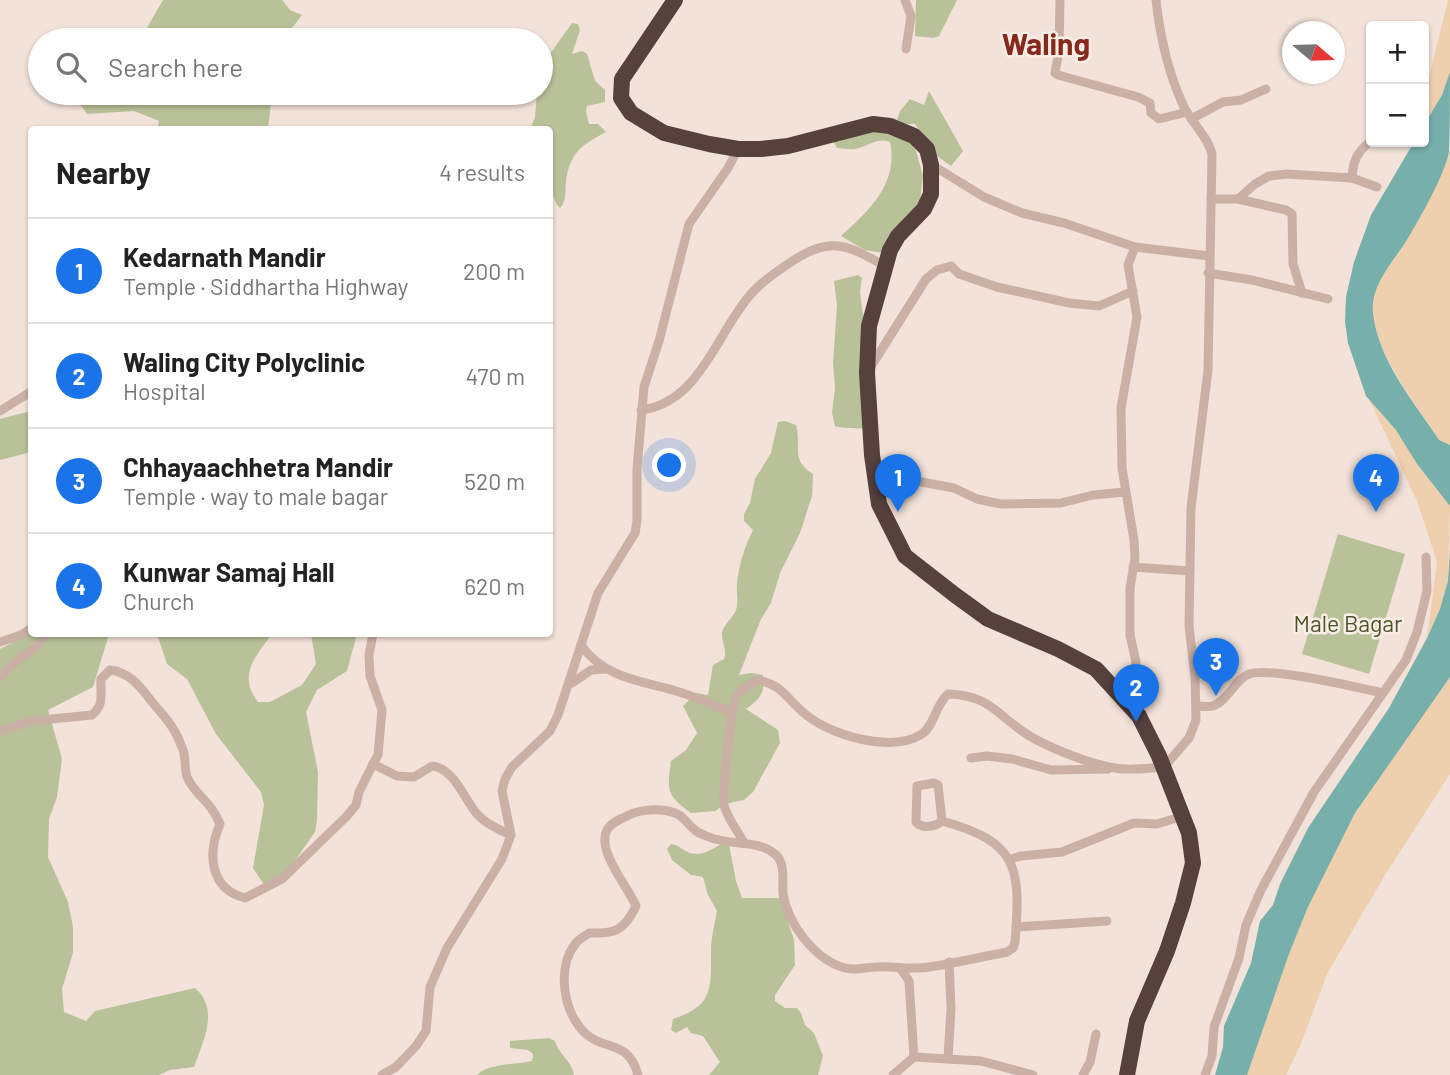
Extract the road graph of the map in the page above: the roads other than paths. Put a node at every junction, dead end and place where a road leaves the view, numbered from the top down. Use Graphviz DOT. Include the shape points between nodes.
graph roads {
  1 [pos="675,0"];
  2 [pos="905,0"];
  3 [pos="1060,0"];
  4 [pos="1156,0"];
  5 [pos="906,49"];
  6 [pos="1266,89"];
  7 [pos="1189,115"];
  8 [pos="1366,145"];
  9 [pos="738,149"];
  10 [pos="931,165"];
  11 [pos="1352,178"];
  12 [pos="1377,187"];
  13 [pos="1211,199"];
  14 [pos="1238,199"];
  15 [pos="1135,247"];
  16 [pos="1209,256"];
  17 [pos="886,267"];
  18 [pos="1208,273"];
  19 [pos="1133,291"];
  20 [pos="1302,293"];
  21 [pos="1328,299"];
  22 [pos="867,373"];
  23 [pos="28,394"];
  24 [pos="641,410"];
  25 [pos="0,411"];
  26 [pos="916,481"];
  27 [pos="1125,492"];
  28 [pos="1426,557"];
  29 [pos="1133,567"];
  30 [pos="1190,571"];
  31 [pos="28,631"];
  32 [pos="44,637"];
  33 [pos="372,637"];
  34 [pos="0,642"];
  35 [pos="581,645"];
  36 [pos="608,669"];
  37 [pos="0,678"];
  38 [pos="568,687"];
  39 [pos="1383,693"];
  40 [pos="1119,694"];
  41 [pos="1197,706"];
  42 [pos="732,712"];
  43 [pos="0,731"];
  44 [pos="971,758"];
  45 [pos="373,764"];
  46 [pos="1164,767"];
  47 [pos="1117,769"];
  48 [pos="1183,816"];
  49 [pos="942,821"];
  50 [pos="511,835"];
  51 [pos="744,843"];
  52 [pos="1010,859"];
  53 [pos="1107,921"];
  54 [pos="1016,927"];
  55 [pos="949,962"];
  56 [pos="901,969"];
  57 [pos="1096,1034"];
  58 [pos="914,1058"];
  59 [pos="948,1059"];
  60 [pos="382,1075"];
  61 [pos="638,1075"];
  62 [pos="892,1075"];
  63 [pos="1033,1075"];
  64 [pos="1083,1075"];
  65 [pos="1127,1075"];
  66 [pos="1205,1075"];
  1 -- 9 [label="highway" via="622,79 621,98 631,113 664,133"];
  2 -- 5 [label="street" via="911,16"];
  3 -- 7 [label="street" via="1058,75 1138,97 1150,103 1151,113 1159,119"];
  4 -- 7 [label="street" via="1161,39"];
  6 -- 7 [label="street"];
  7 -- 13 [label="street" via="1211,150"];
  8 -- 11 [label="street" via="1358,151"];
  9 -- 10 [label="highway" via="788,146 873,124 914,136 927,149"];
  9 -- 24 [label="street" via="689,224"];
  10 -- 15 [label="street" via="997,203"];
  10 -- 17 [label="highway" via="931,194 924,209 898,236"];
  11 -- 12 [label="street"];
  11 -- 14 [label="street" via="1269,176"];
  13 -- 14 [label="street"];
  13 -- 16 [label="street"];
  14 -- 20 [label="street" via="1292,214 1293,264"];
  15 -- 16 [label="street"];
  15 -- 19 [label="street" via="1128,265"];
  16 -- 18 [label="street"];
  17 -- 22 [label="highway" via="869,326"];
  17 -- 24 [label="street" via="858,250 827,244 800,256 751,294 690,385 659,408"];
  18 -- 20 [label="street"];
  18 -- 30 [label="street" via="1208,370 1191,508"];
  19 -- 22 [label="street" via="1099,306 1069,303 997,287 944,267 926,279"];
  19 -- 27 [label="street" via="1137,317 1121,408"];
  20 -- 21 [label="street"];
  22 -- 40 [label="highway" via="879,504 905,556 988,620 1096,669"];
  23 -- 25 [label="street"];
  24 -- 35 [label="street" via="635,533 598,593"];
  26 -- 27 [label="street" via="1001,504 1061,503"];
  27 -- 29 [label="street" via="1135,540"];
  28 -- 39 [label="street" via="1427,592 1417,632 1406,660"];
  29 -- 30 [label="street"];
  29 -- 40 [label="street" via="1130,635 1136,662 1132,680"];
  30 -- 41 [label="street" via="1189,626"];
  31 -- 34 [label="street"];
  32 -- 37 [label="street"];
  33 -- 45 [label="street" via="370,676 382,710"];
  35 -- 36 [label="street"];
  35 -- 38 [label="street"];
  36 -- 38 [label="street" via="591,670"];
  36 -- 42 [label="street"];
  38 -- 50 [label="street" via="550,731 505,779 502,791"];
  39 -- 41 [label="street" via="1259,672 1243,676 1232,692 1213,706"];
  39 -- 66 [label="street" via="1314,793 1261,890 1214,1027"];
  40 -- 46 [label="highway" via="1139,716"];
  41 -- 46 [label="street" via="1189,738"];
  42 -- 47 [label="street" via="737,695 746,687 757,680 767,682 820,724 877,743 908,740 923,733 948,694 968,694 1033,738"];
  42 -- 51 [label="street" via="724,803"];
  43 -- 45 [label="street" via="31,721 92,715 102,702 101,678 110,670 120,671 142,686 172,723 187,763 185,774 220,824 212,859 217,879 232,895 245,898 282,879 346,817 356,806"];
  44 -- 47 [label="street" via="1012,759 1051,770"];
  45 -- 50 [label="street" via="397,776 414,777 438,766 478,816"];
  46 -- 47 [label="street"];
  46 -- 48 [label="highway"];
  48 -- 52 [label="street" via="1157,824 1134,823 1062,852"];
  48 -- 65 [label="highway" via="1193,863 1167,951 1137,1021"];
  49 -- 49 [label="street" via="922,827 916,822 916,786 938,785"];
  49 -- 52 [label="street" via="981,833"];
  50 -- 60 [label="street" via="430,987 426,1031 396,1067"];
  51 -- 56 [label="street" via="776,854 790,916 816,953 845,968"];
  51 -- 61 [label="street" via="714,839 694,830 676,813 657,810 635,812 606,830 609,858 636,906 625,924 611,934 589,933 575,944 563,979 583,1032 616,1046 631,1059"];
  52 -- 54 [label="street" via="1017,883"];
  53 -- 54 [label="street"];
  54 -- 55 [label="street" via="1013,948 1007,952"];
  55 -- 56 [label="street"];
  55 -- 59 [label="street"];
  56 -- 58 [label="street" via="908,981"];
  57 -- 64 [label="street"];
  58 -- 59 [label="street"];
  58 -- 62 [label="street"];
  59 -- 63 [label="street" via="981,1061"];
}
